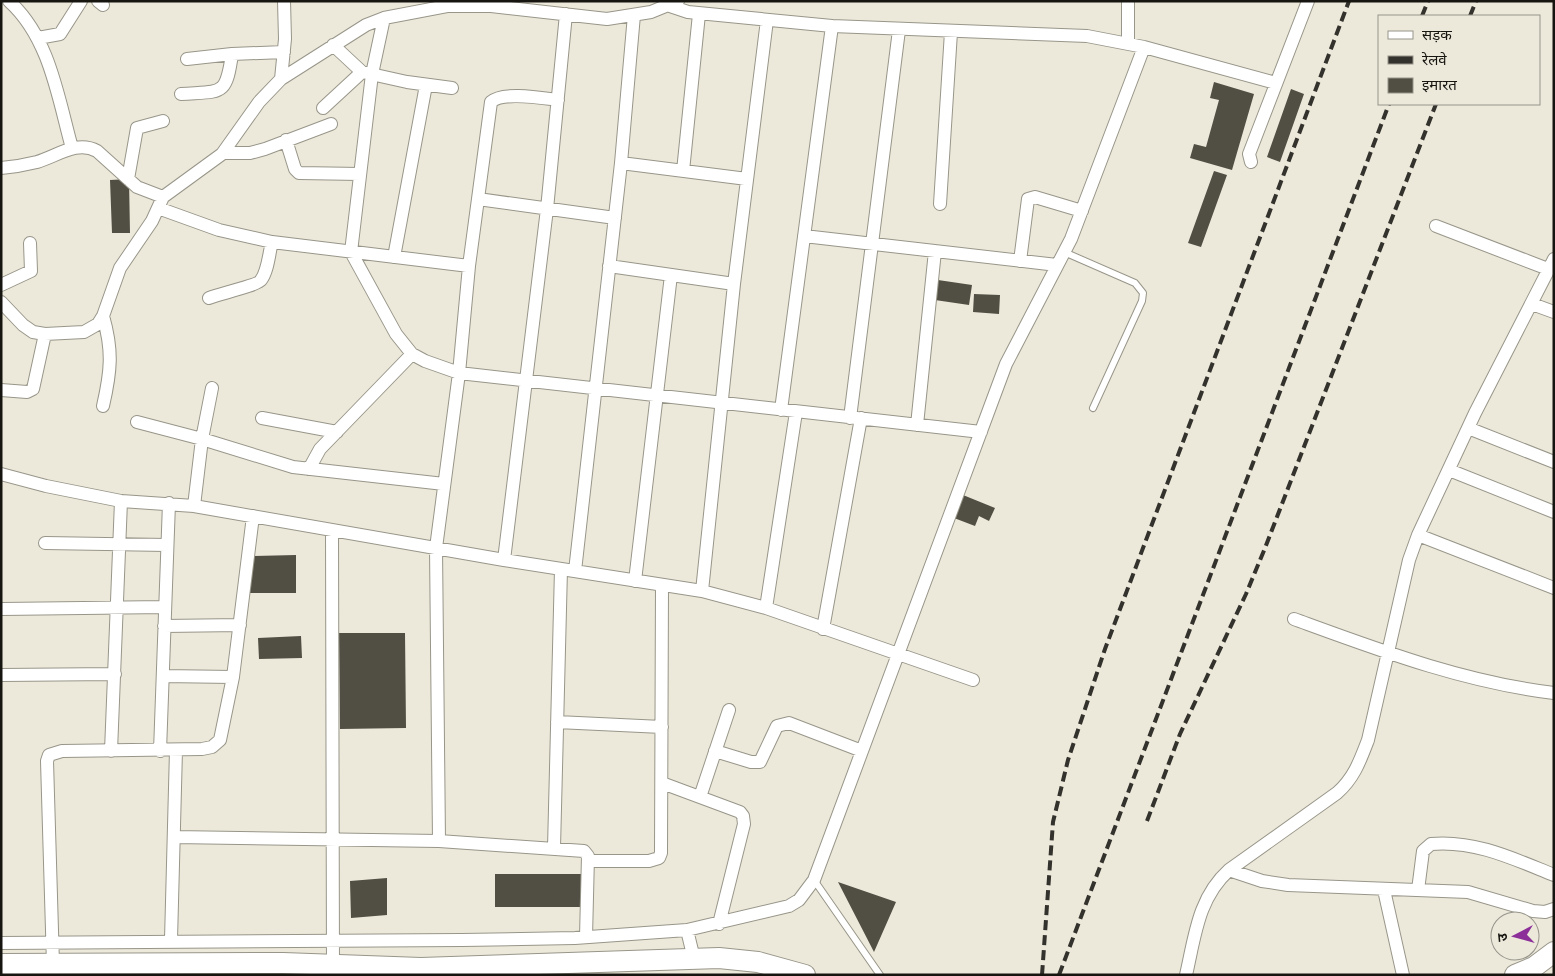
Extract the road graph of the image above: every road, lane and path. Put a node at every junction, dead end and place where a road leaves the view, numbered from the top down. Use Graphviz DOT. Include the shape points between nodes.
graph roads {
  1 [pos="9,1"];
  2 [pos="81,1"];
  3 [pos="284,1"];
  4 [pos="1128,1"];
  5 [pos="1308,1"];
  6 [pos="672,3"];
  7 [pos="519,5"];
  8 [pos="404,8"];
  9 [pos="566,14"];
  10 [pos="699,14"];
  11 [pos="634,15"];
  12 [pos="384,18"];
  13 [pos="767,20"];
  14 [pos="832,26"];
  15 [pos="899,30"];
  16 [pos="951,32"];
  17 [pos="38,38"];
  18 [pos="1128,43"];
  19 [pos="333,45"];
  20 [pos="1144,47"];
  21 [pos="284,52"];
  22 [pos="232,54"];
  23 [pos="187,59"];
  24 [pos="367,73"];
  25 [pos="281,79"];
  26 [pos="1276,83"];
  27 [pos="426,85"];
  28 [pos="452,88"];
  29 [pos="182,94"];
  30 [pos="558,100"];
  31 [pos="322,108"];
  32 [pos="163,121"];
  33 [pos="332,124"];
  34 [pos="286,140"];
  35 [pos="72,148"];
  36 [pos="223,153"];
  37 [pos="1251,162"];
  38 [pos="621,163"];
  39 [pos="1,168"];
  40 [pos="683,171"];
  41 [pos="360,174"];
  42 [pos="128,179"];
  43 [pos="747,179"];
  44 [pos="478,199"];
  45 [pos="160,202"];
  46 [pos="940,204"];
  47 [pos="547,209"];
  48 [pos="1082,211"];
  49 [pos="615,218"];
  50 [pos="1436,226"];
  51 [pos="804,236"];
  52 [pos="272,242"];
  53 [pos="30,243"];
  54 [pos="872,243"];
  55 [pos="935,250"];
  56 [pos="351,252"];
  57 [pos="1064,252"];
  58 [pos="394,257"];
  59 [pos="1020,261"];
  60 [pos="1551,264"];
  61 [pos="1057,265"];
  62 [pos="469,266"];
  63 [pos="609,266"];
  64 [pos="671,275"];
  65 [pos="734,284"];
  66 [pos="1,285"];
  67 [pos="209,298"];
  68 [pos="1,302"];
  69 [pos="1532,304"];
  70 [pos="1554,312"];
  71 [pos="103,316"];
  72 [pos="45,334"];
  73 [pos="412,354"];
  74 [pos="459,373"];
  75 [pos="526,381"];
  76 [pos="212,388"];
  77 [pos="595,389"];
  78 [pos="1,390"];
  79 [pos="657,396"];
  80 [pos="723,403"];
  81 [pos="103,406"];
  82 [pos="1093,408"];
  83 [pos="781,410"];
  84 [pos="796,412"];
  85 [pos="262,418"];
  86 [pos="856,418"];
  87 [pos="137,422"];
  88 [pos="917,425"];
  89 [pos="1468,428"];
  90 [pos="337,432"];
  91 [pos="981,432"];
  92 [pos="202,439"];
  93 [pos="1554,462"];
  94 [pos="309,469"];
  95 [pos="1449,470"];
  96 [pos="1,474"];
  97 [pos="444,484"];
  98 [pos="122,500"];
  99 [pos="169,503"];
  100 [pos="194,506"];
  101 [pos="1554,512"];
  102 [pos="253,516"];
  103 [pos="332,530"];
  104 [pos="1418,535"];
  105 [pos="45,543"];
  106 [pos="120,544"];
  107 [pos="167,545"];
  108 [pos="436,548"];
  109 [pos="504,560"];
  110 [pos="561,569"];
  111 [pos="575,571"];
  112 [pos="635,581"];
  113 [pos="662,585"];
  114 [pos="1554,588"];
  115 [pos="702,591"];
  116 [pos="116,607"];
  117 [pos="165,607"];
  118 [pos="766,608"];
  119 [pos="1,609"];
  120 [pos="1294,619"];
  121 [pos="164,626"];
  122 [pos="240,626"];
  123 [pos="823,629"];
  124 [pos="897,654"];
  125 [pos="1389,654"];
  126 [pos="115,674"];
  127 [pos="1,675"];
  128 [pos="163,676"];
  129 [pos="233,678"];
  130 [pos="973,680"];
  131 [pos="1554,693"];
  132 [pos="729,710"];
  133 [pos="557,722"];
  134 [pos="662,727"];
  135 [pos="176,750"];
  136 [pos="111,751"];
  137 [pos="160,751"];
  138 [pos="715,751"];
  139 [pos="862,751"];
  140 [pos="662,783"];
  141 [pos="700,797"];
  142 [pos="174,837"];
  143 [pos="333,840"];
  144 [pos="439,841"];
  145 [pos="554,848"];
  146 [pos="588,861"];
  147 [pos="1229,870"];
  148 [pos="1554,875"];
  149 [pos="814,880"];
  150 [pos="1384,890"];
  151 [pos="1418,890"];
  152 [pos="1554,909"];
  153 [pos="719,924"];
  154 [pos="687,930"];
  155 [pos="586,937"];
  156 [pos="171,940"];
  157 [pos="334,941"];
  158 [pos="52,942"];
  159 [pos="1,943"];
  160 [pos="1554,952"];
  161 [pos="694,959"];
  162 [pos="1,964"];
  163 [pos="52,964"];
  164 [pos="333,970"];
  165 [pos="805,975"];
  166 [pos="880,975"];
  167 [pos="1186,975"];
  168 [pos="1403,975"];
  169 [pos="1515,975"];
  1 -- 17 [label="street"];
  2 -- 17 [label="street" via="60,34"];
  3 -- 21 [label="street"];
  4 -- 18 [label="street"];
  5 -- 26 [label="street"];
  6 -- 10 [label="street"];
  6 -- 11 [label="street"];
  7 -- 8 [label="street"];
  7 -- 9 [label="street"];
  8 -- 12 [label="street"];
  9 -- 11 [label="street" via="607,19"];
  9 -- 30 [label="street"];
  10 -- 13 [label="street"];
  10 -- 40 [label="street"];
  11 -- 38 [label="street"];
  12 -- 19 [label="street"];
  12 -- 24 [label="street"];
  13 -- 14 [label="street"];
  13 -- 43 [label="street"];
  14 -- 15 [label="street"];
  14 -- 51 [label="street"];
  15 -- 16 [label="street"];
  15 -- 54 [label="street"];
  16 -- 18 [label="street" via="1087,36"];
  16 -- 46 [label="street"];
  17 -- 35 [label="street" via="50,67"];
  18 -- 20 [label="street"];
  19 -- 24 [label="street"];
  19 -- 25 [label="street"];
  20 -- 26 [label="street"];
  20 -- 48 [label="street"];
  21 -- 22 [label="street"];
  21 -- 25 [label="street"];
  22 -- 23 [label="street"];
  22 -- 29 [label="street" via="229,77 224,87 216,91"];
  24 -- 27 [label="street"];
  24 -- 31 [label="street"];
  24 -- 41 [label="street"];
  25 -- 36 [label="street" via="259,102"];
  26 -- 37 [label="street" via="1250,154"];
  27 -- 28 [label="street"];
  27 -- 58 [label="street"];
  30 -- 44 [label="street" via="515,97 492,100"];
  30 -- 47 [label="street"];
  32 -- 42 [label="street" via="137,128"];
  33 -- 34 [label="street"];
  34 -- 36 [label="street" via="250,153"];
  34 -- 41 [label="street" via="299,173"];
  35 -- 39 [label="street" via="38,162"];
  35 -- 42 [label="street" via="90,147 98,151"];
  36 -- 45 [label="street"];
  38 -- 40 [label="street"];
  38 -- 49 [label="street"];
  40 -- 43 [label="street"];
  41 -- 56 [label="street"];
  42 -- 45 [label="street"];
  43 -- 65 [label="street"];
  44 -- 47 [label="street"];
  44 -- 62 [label="street"];
  45 -- 52 [label="street" via="219,230"];
  45 -- 71 [label="street" via="120,268"];
  47 -- 49 [label="street"];
  47 -- 75 [label="street"];
  48 -- 57 [label="street"];
  48 -- 59 [label="street" via="1035,197 1028,199"];
  49 -- 63 [label="street"];
  50 -- 60 [label="street"];
  51 -- 54 [label="street"];
  51 -- 83 [label="street"];
  52 -- 56 [label="street"];
  52 -- 67 [label="street" via="259,284 228,290"];
  53 -- 66 [label="street" via="31,271"];
  54 -- 55 [label="street"];
  54 -- 86 [label="street"];
  55 -- 59 [label="street"];
  55 -- 88 [label="street"];
  56 -- 58 [label="street"];
  56 -- 73 [label="street" via="396,334"];
  57 -- 61 [label="street"];
  57 -- 82 [label="lane" via="1134,283 1142,294 1142,301"];
  58 -- 62 [label="street"];
  59 -- 61 [label="street"];
  60 -- 69 [label="street"];
  61 -- 91 [label="street" via="1006,364"];
  62 -- 74 [label="street"];
  63 -- 64 [label="street"];
  63 -- 77 [label="street"];
  64 -- 65 [label="street"];
  64 -- 79 [label="street"];
  65 -- 80 [label="street"];
  68 -- 72 [label="street" via="23,326"];
  69 -- 70 [label="street"];
  69 -- 89 [label="street"];
  71 -- 72 [label="street" via="98,324 84,332"];
  71 -- 81 [label="street" via="110,342 110,362"];
  72 -- 78 [label="street" via="33,389 27,392"];
  73 -- 74 [label="street" via="425,362"];
  73 -- 90 [label="street"];
  74 -- 75 [label="street"];
  74 -- 97 [label="street"];
  75 -- 77 [label="street"];
  75 -- 109 [label="street"];
  76 -- 92 [label="street"];
  77 -- 79 [label="street"];
  77 -- 111 [label="street"];
  79 -- 80 [label="street"];
  79 -- 112 [label="street"];
  80 -- 83 [label="street"];
  80 -- 115 [label="street"];
  83 -- 84 [label="street"];
  84 -- 86 [label="street"];
  84 -- 118 [label="street"];
  85 -- 90 [label="street"];
  86 -- 88 [label="street"];
  86 -- 123 [label="street"];
  87 -- 92 [label="street"];
  88 -- 91 [label="street"];
  89 -- 93 [label="street"];
  89 -- 95 [label="street"];
  90 -- 94 [label="street" via="320,449"];
  91 -- 124 [label="street"];
  92 -- 94 [label="street"];
  92 -- 100 [label="street"];
  94 -- 97 [label="street"];
  95 -- 101 [label="street"];
  95 -- 104 [label="street"];
  96 -- 98 [label="street"];
  97 -- 108 [label="street"];
  98 -- 99 [label="street"];
  98 -- 106 [label="street"];
  99 -- 100 [label="street"];
  99 -- 107 [label="street"];
  100 -- 102 [label="street"];
  102 -- 103 [label="street"];
  102 -- 122 [label="street"];
  103 -- 108 [label="street"];
  103 -- 143 [label="street"];
  104 -- 114 [label="street"];
  104 -- 125 [label="street" via="1409,560"];
  105 -- 106 [label="street"];
  106 -- 107 [label="street"];
  106 -- 116 [label="street"];
  107 -- 117 [label="street"];
  108 -- 109 [label="street"];
  108 -- 144 [label="street"];
  109 -- 110 [label="street"];
  110 -- 111 [label="street"];
  110 -- 133 [label="street"];
  111 -- 112 [label="street"];
  112 -- 113 [label="street"];
  113 -- 115 [label="street"];
  113 -- 134 [label="street"];
  115 -- 118 [label="street"];
  116 -- 117 [label="street"];
  116 -- 119 [label="street"];
  116 -- 126 [label="street"];
  117 -- 121 [label="street"];
  118 -- 123 [label="street"];
  120 -- 125 [label="street"];
  121 -- 122 [label="street"];
  121 -- 128 [label="street"];
  122 -- 129 [label="street"];
  123 -- 124 [label="street"];
  124 -- 130 [label="street"];
  124 -- 139 [label="street"];
  125 -- 131 [label="street" via="1451,674"];
  125 -- 147 [label="street" via="1368,740 1359,766 1349,782"];
  126 -- 127 [label="street"];
  126 -- 136 [label="street"];
  128 -- 129 [label="street"];
  128 -- 137 [label="street"];
  129 -- 135 [label="street" via="220,740 207,748"];
  132 -- 138 [label="street"];
  133 -- 134 [label="street"];
  133 -- 145 [label="street"];
  134 -- 140 [label="street"];
  135 -- 137 [label="street"];
  135 -- 142 [label="street"];
  136 -- 137 [label="street"];
  136 -- 158 [label="street" via="62,751 48,755"];
  138 -- 139 [label="street" via="760,762 777,726 782,723"];
  138 -- 141 [label="street"];
  139 -- 149 [label="street"];
  140 -- 141 [label="street"];
  140 -- 146 [label="street" via="659,858 649,862"];
  141 -- 153 [label="street" via="740,812 744,819"];
  142 -- 143 [label="street"];
  142 -- 156 [label="street"];
  143 -- 144 [label="street"];
  143 -- 157 [label="street"];
  144 -- 145 [label="street"];
  145 -- 146 [label="street" via="584,851"];
  146 -- 155 [label="street"];
  147 -- 150 [label="street" via="1288,885"];
  147 -- 167 [label="street" via="1208,894"];
  148 -- 151 [label="street" via="1470,845 1431,844 1423,852"];
  149 -- 153 [label="street" via="799,900 789,906"];
  149 -- 166 [label="lane"];
  150 -- 151 [label="street"];
  150 -- 168 [label="street"];
  151 -- 152 [label="street" via="1468,892 1533,910 1545,912"];
  153 -- 154 [label="street"];
  154 -- 155 [label="street"];
  154 -- 161 [label="street"];
  155 -- 157 [label="street"];
  156 -- 157 [label="street"];
  156 -- 158 [label="street"];
  157 -- 164 [label="street"];
  158 -- 159 [label="street"];
  158 -- 163 [label="street"];
  160 -- 169 [label="main road" via="1534,967"];
  161 -- 164 [label="main road"];
  161 -- 165 [label="main road" via="758,962"];
  162 -- 163 [label="main road"];
  163 -- 164 [label="main road"];
}
